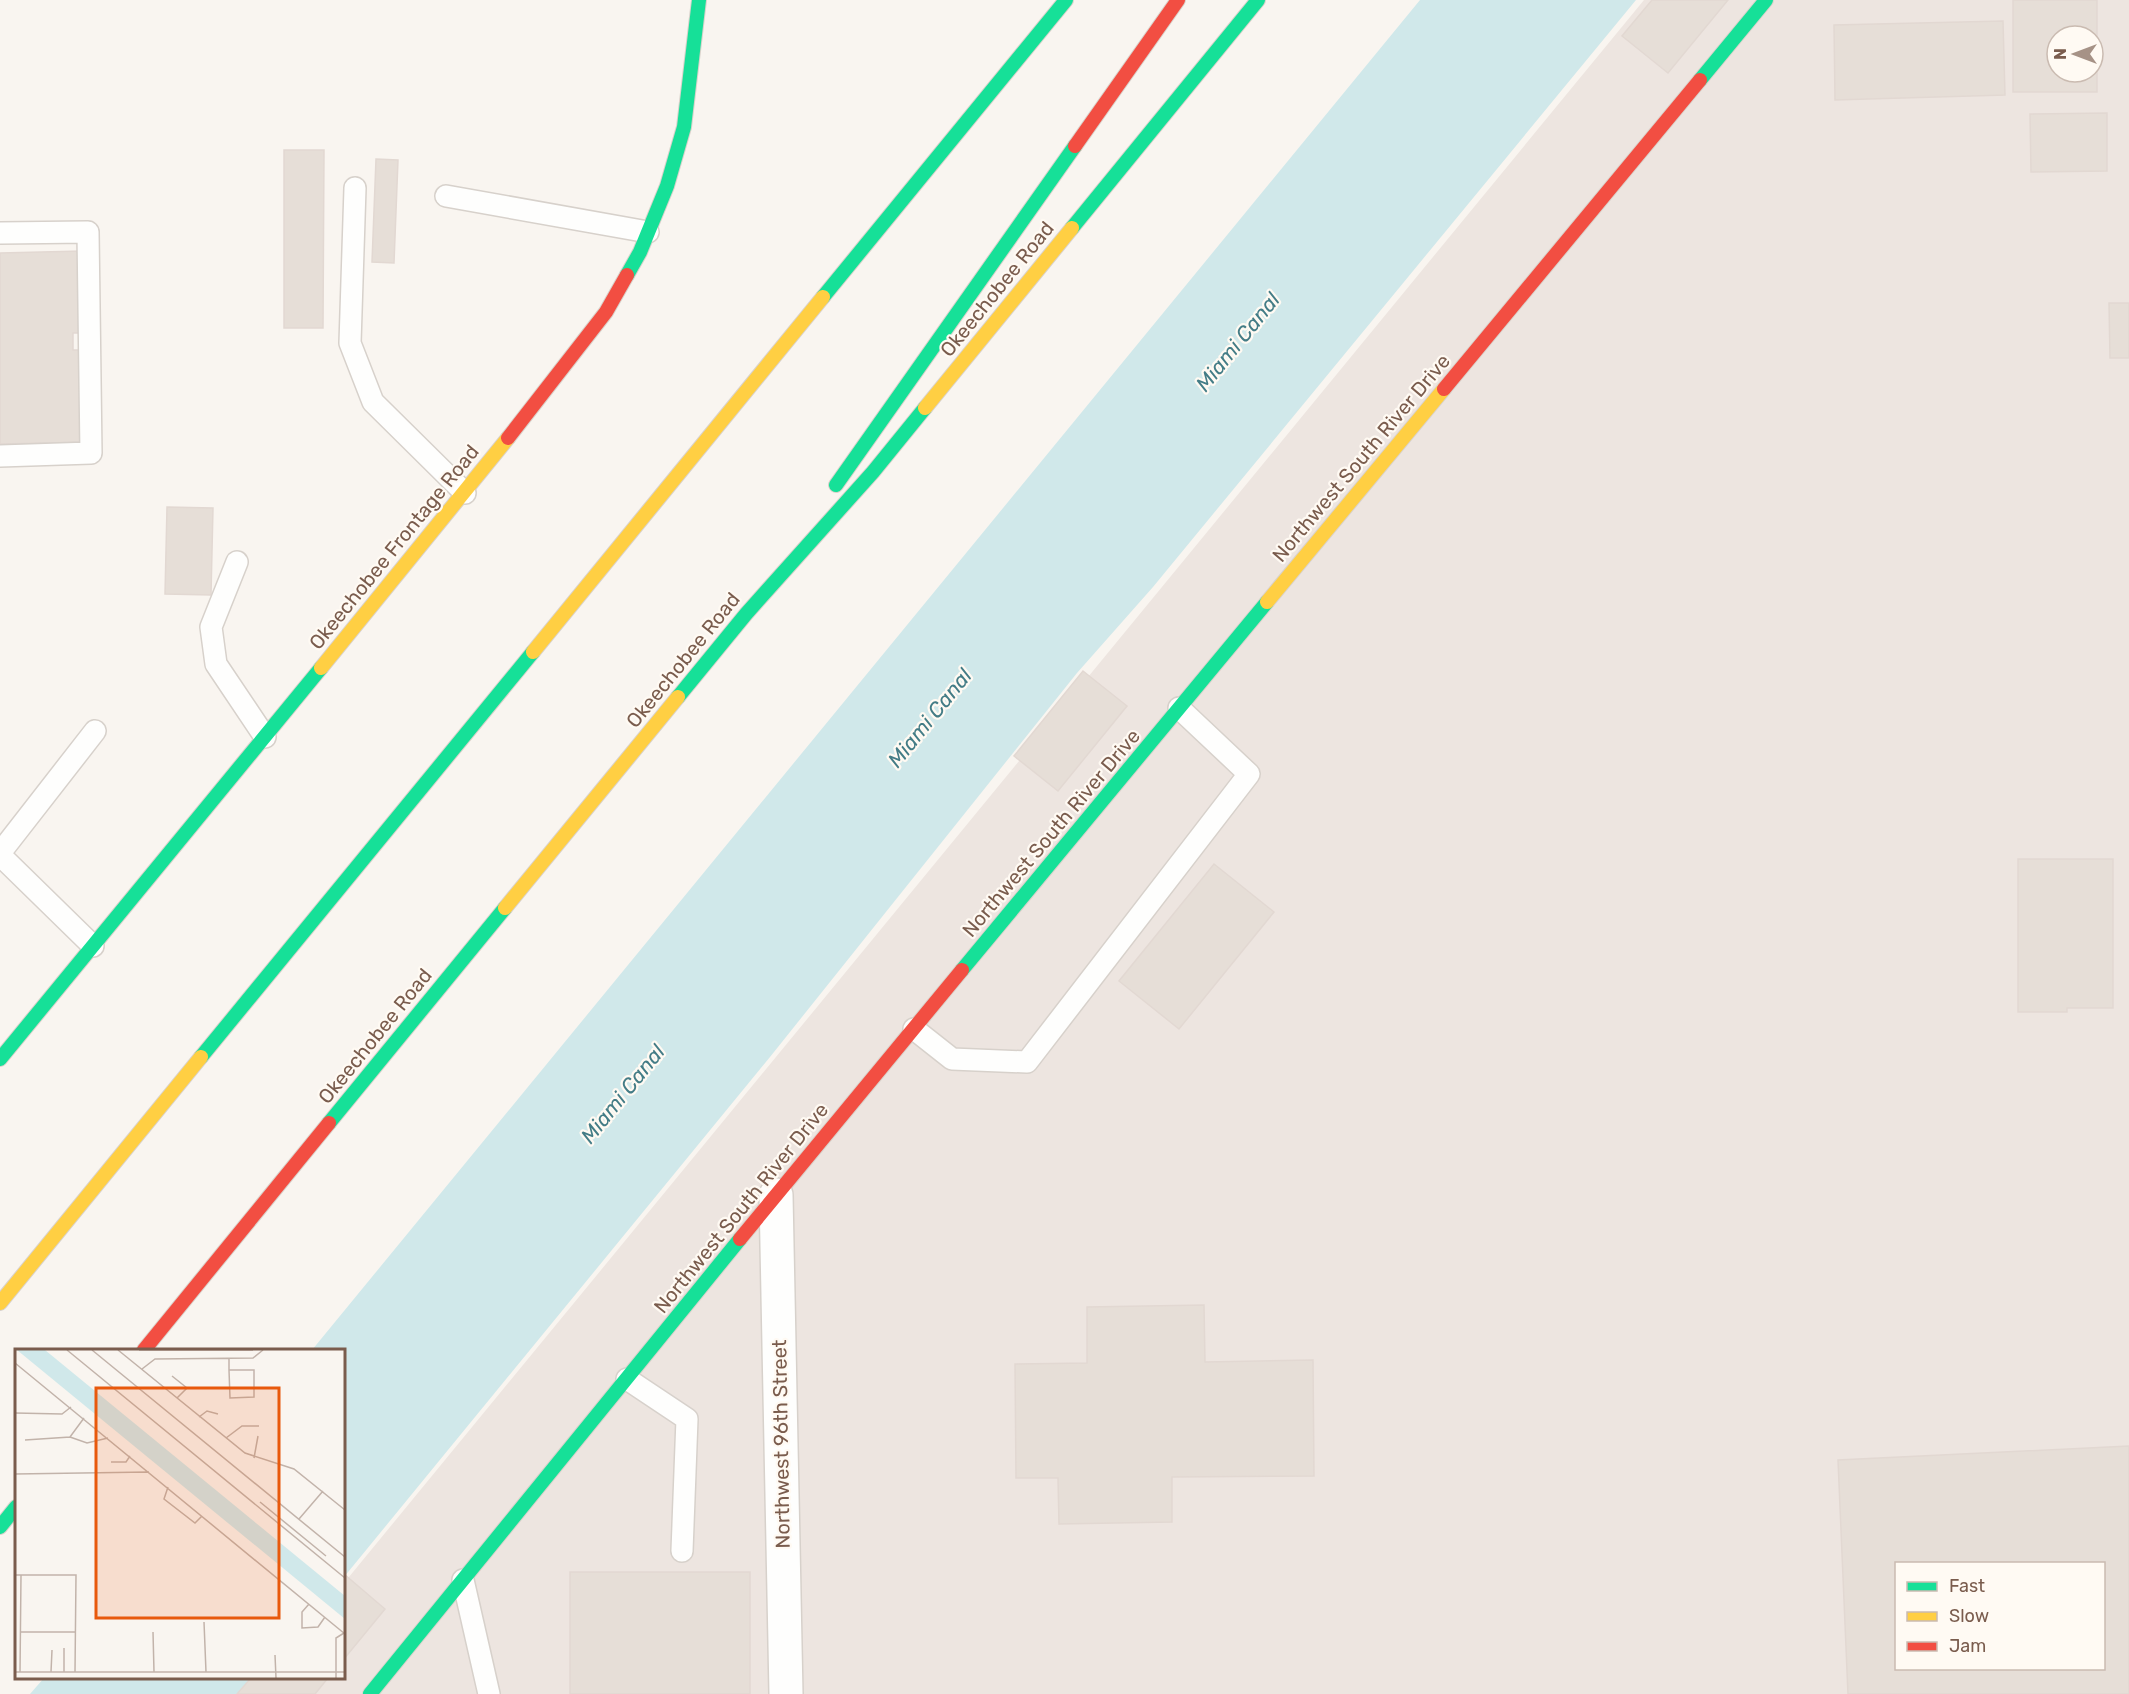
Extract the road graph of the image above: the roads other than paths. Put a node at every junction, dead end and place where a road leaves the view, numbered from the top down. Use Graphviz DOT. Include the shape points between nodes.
graph roads {
  1 [pos="699,0"];
  2 [pos="1066,0"];
  3 [pos="1178,0"];
  4 [pos="1258,0"];
  5 [pos="1766,0"];
  6 [pos="355,188"];
  7 [pos="446,196"];
  8 [pos="648,232"];
  9 [pos="0,233"];
  10 [pos="0,456"];
  11 [pos="465,493"];
  12 [pos="827,498"];
  13 [pos="814,517"];
  14 [pos="237,562"];
  15 [pos="746,614"];
  16 [pos="1179,708"];
  17 [pos="95,731"];
  18 [pos="265,737"];
  19 [pos="0,854"];
  20 [pos="93,945"];
  21 [pos="914,1029"];
  22 [pos="0,1059"];
  23 [pos="776,1195"];
  24 [pos="0,1303"];
  25 [pos="145,1349"];
  26 [pos="627,1379"];
  27 [pos="15,1508"];
  28 [pos="0,1527"];
  29 [pos="682,1551"];
  30 [pos="463,1580"];
  31 [pos="370,1694"];
  32 [pos="489,1694"];
  33 [pos="786,1694"];
  1 -- 8 [label="main road, Okeechobee Frontage Road" via="684,127 667,186"];
  2 -- 24 [label="main road"];
  3 -- 12 [label="main road"];
  4 -- 15 [label="main road, Okeechobee Road" via="873,472"];
  5 -- 16 [label="main road, Northwest South River Drive"];
  6 -- 11 [label="lane" via="350,343 373,402"];
  7 -- 8 [label="lane"];
  8 -- 11 [label="main road, Okeechobee Frontage Road" via="606,312"];
  9 -- 10 [label="lane" via="88,232 91,453"];
  11 -- 18 [label="main road, Okeechobee Frontage Road"];
  13 -- 15 [label="main road"];
  14 -- 18 [label="lane" via="211,627 216,664"];
  15 -- 25 [label="main road, Okeechobee Road"];
  16 -- 21 [label="main road, Northwest South River Drive"];
  16 -- 21 [label="lane" via="1250,774 1027,1062 952,1059"];
  17 -- 19 [label="lane"];
  18 -- 20 [label="main road, Okeechobee Frontage Road"];
  19 -- 20 [label="lane"];
  20 -- 22 [label="main road, Okeechobee Frontage Road"];
  21 -- 23 [label="main road, Northwest South River Drive"];
  23 -- 26 [label="main road, Northwest South River Drive"];
  23 -- 33 [label="street, Northwest 96th Street"];
  26 -- 29 [label="lane" via="687,1419"];
  26 -- 30 [label="main road, Northwest South River Drive"];
  27 -- 28 [label="main road"];
  30 -- 31 [label="main road, Northwest South River Drive"];
  30 -- 32 [label="lane"];
}
